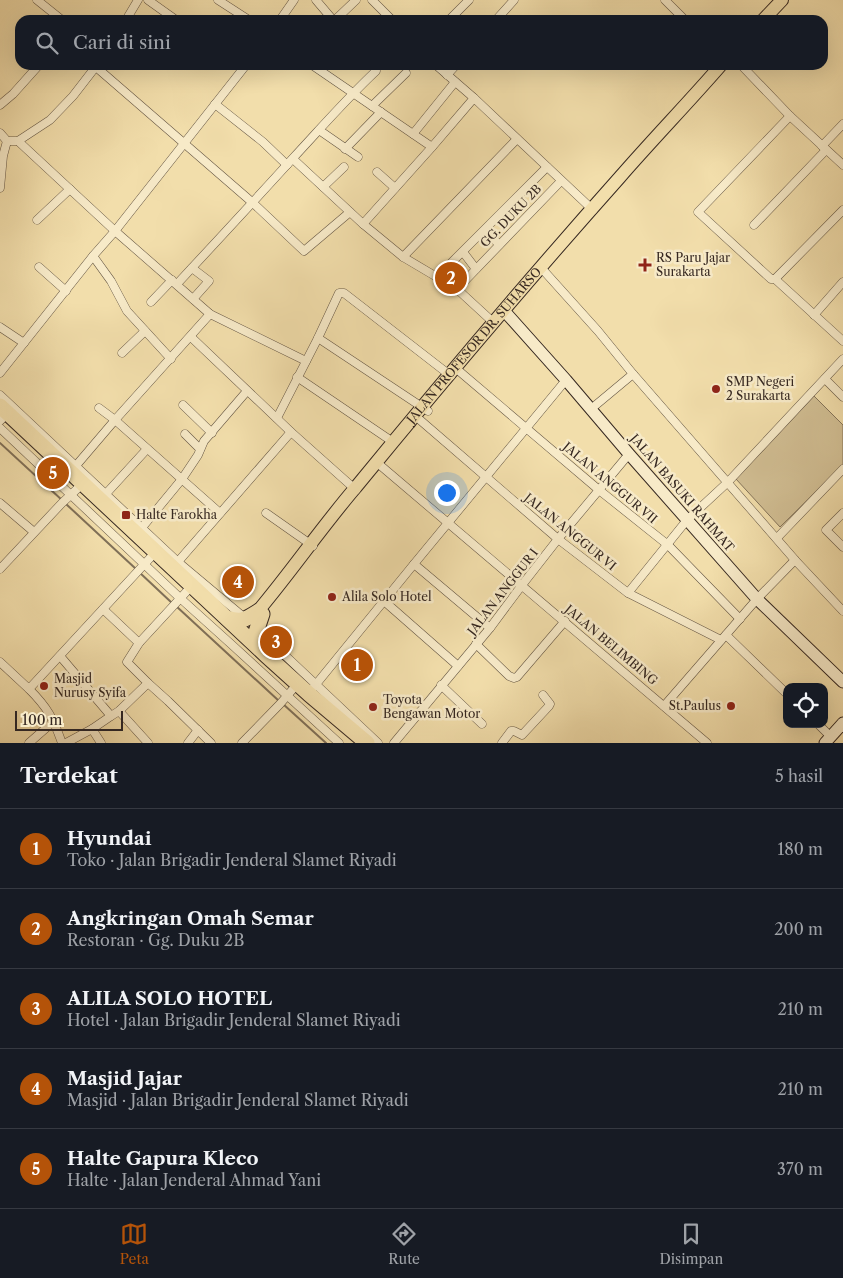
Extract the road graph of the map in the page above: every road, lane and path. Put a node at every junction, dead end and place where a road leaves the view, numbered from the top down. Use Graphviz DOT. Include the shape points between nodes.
graph roads {
  1 [pos="37,0"];
  2 [pos="138,0"];
  3 [pos="148,0"];
  4 [pos="218,0"];
  5 [pos="294,0"];
  6 [pos="316,0"];
  7 [pos="356,0"];
  8 [pos="372,0"];
  9 [pos="468,0"];
  10 [pos="514,0"];
  11 [pos="665,0"];
  12 [pos="782,0"];
  13 [pos="790,0"];
  14 [pos="56,15"];
  15 [pos="129,15"];
  16 [pos="169,15"];
  17 [pos="241,15"];
  18 [pos="284,15"];
  19 [pos="330,15"];
  20 [pos="340,15"];
  21 [pos="387,15"];
  22 [pos="454,15"];
  23 [pos="500,15"];
  24 [pos="680,15"];
  25 [pos="768,15"];
  26 [pos="776,15"];
  27 [pos="35,70"];
  28 [pos="93,70"];
  29 [pos="101,70"];
  30 [pos="239,70"];
  31 [pos="319,70"];
  32 [pos="376,70"];
  33 [pos="442,70"];
  34 [pos="452,70"];
  35 [pos="717,70"];
  36 [pos="725,70"];
  37 [pos="746,70"];
  38 [pos="406,73"];
  39 [pos="447,75"];
  40 [pos="455,82"];
  41 [pos="353,93"];
  42 [pos="474,98"];
  43 [pos="215,104"];
  44 [pos="0,105"];
  45 [pos="372,106"];
  46 [pos="382,112"];
  47 [pos="790,116"];
  48 [pos="843,124"];
  49 [pos="319,130"];
  50 [pos="0,133"];
  51 [pos="413,134"];
  52 [pos="517,139"];
  53 [pos="7,141"];
  54 [pos="18,141"];
  55 [pos="183,143"];
  56 [pos="432,147"];
  57 [pos="824,148"];
  58 [pos="345,149"];
  59 [pos="358,157"];
  60 [pos="290,162"];
  61 [pos="843,166"];
  62 [pos="344,167"];
  63 [pos="547,168"];
  64 [pos="377,172"];
  65 [pos="561,180"];
  66 [pos="323,187"];
  67 [pos="0,188"];
  68 [pos="395,188"];
  69 [pos="70,189"];
  70 [pos="253,203"];
  71 [pos="843,210"];
  72 [pos="594,211"];
  73 [pos="350,212"];
  74 [pos="37,220"];
  75 [pos="363,224"];
  76 [pos="754,225"];
  77 [pos="486,229"];
  78 [pos="115,231"];
  79 [pos="499,245"];
  80 [pos="463,252"];
  81 [pos="94,256"];
  82 [pos="403,257"];
  83 [pos="39,267"];
  84 [pos="192,268"];
  85 [pos="476,269"];
  86 [pos="544,271"];
  87 [pos="437,277"];
  88 [pos="775,279"];
  89 [pos="174,282"];
  90 [pos="843,282"];
  91 [pos="457,289"];
  92 [pos="66,291"];
  93 [pos="193,299"];
  94 [pos="150,302"];
  95 [pos="506,312"];
  96 [pos="210,314"];
  97 [pos="814,314"];
  98 [pos="496,324"];
  99 [pos="0,327"];
  100 [pos="145,331"];
  101 [pos="190,337"];
  102 [pos="318,338"];
  103 [pos="843,341"];
  104 [pos="24,343"];
  105 [pos="122,353"];
  106 [pos="171,359"];
  107 [pos="843,359"];
  108 [pos="306,361"];
  109 [pos="0,373"];
  110 [pos="633,374"];
  111 [pos="454,375"];
  112 [pos="297,377"];
  113 [pos="825,379"];
  114 [pos="566,380"];
  115 [pos="248,390"];
  116 [pos="0,395"];
  117 [pos="843,397"];
  118 [pos="183,405"];
  119 [pos="99,408"];
  120 [pos="591,409"];
  121 [pos="424,413"];
  122 [pos="0,418"];
  123 [pos="277,418"];
  124 [pos="20,420"];
  125 [pos="115,420"];
  126 [pos="526,427"];
  127 [pos="290,432"];
  128 [pos="212,433"];
  129 [pos="185,434"];
  130 [pos="393,442"];
  131 [pos="22,444"];
  132 [pos="147,449"];
  133 [pos="200,449"];
  134 [pos="629,454"];
  135 [pos="381,466"];
  136 [pos="843,470"];
  137 [pos="70,472"];
  138 [pos="486,476"];
  139 [pos="182,479"];
  140 [pos="728,482"];
  141 [pos="356,490"];
  142 [pos="599,490"];
  143 [pos="72,494"];
  144 [pos="103,497"];
  145 [pos="0,503"];
  146 [pos="220,513"];
  147 [pos="266,513"];
  148 [pos="843,513"];
  149 [pos="688,520"];
  150 [pos="448,523"];
  151 [pos="140,530"];
  152 [pos="34,532"];
  153 [pos="777,538"];
  154 [pos="558,539"];
  155 [pos="668,545"];
  156 [pos="312,546"];
  157 [pos="843,546"];
  158 [pos="795,560"];
  159 [pos="414,564"];
  160 [pos="176,565"];
  161 [pos="1,567"];
  162 [pos="143,567"];
  163 [pos="522,585"];
  164 [pos="628,593"];
  165 [pos="757,599"];
  166 [pos="179,600"];
  167 [pos="384,601"];
  168 [pos="104,609"];
  169 [pos="843,611"];
  170 [pos="740,619"];
  171 [pos="565,621"];
  172 [pos="249,626"];
  173 [pos="490,628"];
  174 [pos="723,638"];
  175 [pos="139,643"];
  176 [pos="476,644"];
  177 [pos="60,656"];
  178 [pos="1,664"];
  179 [pos="458,666"];
  180 [pos="843,682"];
  181 [pos="148,683"];
  182 [pos="441,685"];
  183 [pos="29,689"];
  184 [pos="313,689"];
  185 [pos="783,690"];
  186 [pos="543,695"];
  187 [pos="285,698"];
  188 [pos="664,706"];
  189 [pos="119,710"];
  190 [pos="111,716"];
  191 [pos="54,721"];
  192 [pos="843,723"];
  193 [pos="482,724"];
  194 [pos="820,728"];
  195 [pos="92,729"];
  196 [pos="198,730"];
  197 [pos="363,740"];
  198 [pos="827,741"];
  199 [pos="29,743"];
  200 [pos="64,743"];
  201 [pos="101,743"];
  202 [pos="148,743"];
  203 [pos="188,743"];
  204 [pos="211,743"];
  205 [pos="242,743"];
  206 [pos="339,743"];
  207 [pos="378,743"];
  208 [pos="394,743"];
  209 [pos="502,743"];
  210 [pos="708,743"];
  1 -- 14 [label="street"];
  2 -- 15 [label="street"];
  3 -- 16 [label="street"];
  4 -- 17 [label="street"];
  5 -- 18 [label="street"];
  6 -- 19 [label="street"];
  7 -- 20 [label="street"];
  8 -- 21 [label="street"];
  9 -- 22 [label="street"];
  10 -- 23 [label="street"];
  11 -- 24 [label="street"];
  12 -- 25 [label="main road"];
  13 -- 26 [label="main road"];
  27 -- 44 [label="street"];
  28 -- 54 [label="street" via="50,120"];
  29 -- 55 [label="street"];
  30 -- 43 [label="street"];
  31 -- 41 [label="street"];
  32 -- 41 [label="street"];
  33 -- 39 [label="street"];
  34 -- 39 [label="street"];
  35 -- 72 [label="main road, JALAN PROFESOR DR. SUHARSO"];
  36 -- 72 [label="main road, JALAN PROFESOR DR. SUHARSO"];
  37 -- 47 [label="street"];
  38 -- 45 [label="street"];
  39 -- 40 [label="street"];
  40 -- 42 [label="street"];
  40 -- 51 [label="street"];
  41 -- 45 [label="street"];
  41 -- 49 [label="street"];
  42 -- 52 [label="street"];
  42 -- 56 [label="street"];
  43 -- 55 [label="street"];
  43 -- 60 [label="street"];
  45 -- 46 [label="street"];
  46 -- 51 [label="street"];
  46 -- 58 [label="street"];
  47 -- 57 [label="street"];
  47 -- 88 [label="street" via="698,212 771,279"];
  48 -- 57 [label="street"];
  49 -- 58 [label="street"];
  49 -- 60 [label="street"];
  50 -- 53 [label="street"];
  51 -- 56 [label="street"];
  52 -- 63 [label="street"];
  52 -- 82 [label="street"];
  53 -- 54 [label="street"];
  53 -- 67 [label="street"];
  54 -- 69 [label="street"];
  55 -- 70 [label="street"];
  55 -- 78 [label="street"];
  56 -- 68 [label="street"];
  57 -- 61 [label="street"];
  57 -- 76 [label="street"];
  58 -- 59 [label="street"];
  60 -- 66 [label="street"];
  60 -- 70 [label="street"];
  62 -- 66 [label="street"];
  63 -- 65 [label="street"];
  63 -- 77 [label="street"];
  64 -- 68 [label="street"];
  65 -- 72 [label="street"];
  65 -- 79 [label="street, GG. DUKU 2B"];
  66 -- 73 [label="street"];
  68 -- 75 [label="street"];
  69 -- 74 [label="street"];
  69 -- 78 [label="street"];
  70 -- 73 [label="street" via="304,252"];
  70 -- 84 [label="street"];
  71 -- 88 [label="street"];
  72 -- 86 [label="main road, JALAN PROFESOR DR. SUHARSO"];
  72 -- 95 [label="main road, JALAN PROFESOR DR. SUHARSO"];
  73 -- 75 [label="street"];
  75 -- 82 [label="street"];
  77 -- 79 [label="street"];
  77 -- 80 [label="street"];
  78 -- 81 [label="street"];
  78 -- 89 [label="street"];
  79 -- 85 [label="street, GG. DUKU 2B"];
  80 -- 85 [label="street"];
  80 -- 87 [label="street"];
  81 -- 92 [label="street"];
  81 -- 100 [label="street" via="127,311"];
  82 -- 87 [label="street"];
  83 -- 92 [label="street"];
  84 -- 89 [label="street"];
  84 -- 93 [label="street" via="209,281"];
  85 -- 91 [label="street, GG. DUKU 2B"];
  86 -- 95 [label="main road, JALAN PROFESOR DR. SUHARSO"];
  86 -- 110 [label="street"];
  87 -- 91 [label="street"];
  88 -- 97 [label="street"];
  89 -- 93 [label="street"];
  89 -- 94 [label="street"];
  90 -- 97 [label="street"];
  91 -- 98 [label="street"];
  92 -- 104 [label="street"];
  93 -- 96 [label="street"];
  95 -- 98 [label="main road, JALAN PROFESOR DR. SUHARSO"];
  95 -- 114 [label="street, JALAN BASUKI RAHMAT"];
  96 -- 101 [label="street"];
  96 -- 108 [label="street"];
  97 -- 103 [label="street"];
  98 -- 111 [label="main road, JALAN PROFESOR DR. SUHARSO"];
  99 -- 104 [label="street"];
  100 -- 105 [label="street"];
  100 -- 106 [label="street"];
  101 -- 106 [label="street"];
  101 -- 115 [label="street"];
  102 -- 108 [label="street"];
  102 -- 111 [label="street, JALAN ANGGUR VII" via="341,292"];
  102 -- 121 [label="street, JALAN ANGGUR VI"];
  104 -- 109 [label="street"];
  106 -- 125 [label="street"];
  107 -- 113 [label="street"];
  108 -- 112 [label="street"];
  110 -- 120 [label="street"];
  110 -- 140 [label="street"];
  111 -- 121 [label="main road, JALAN PROFESOR DR. SUHARSO"];
  111 -- 126 [label="street, JALAN ANGGUR VII"];
  112 -- 123 [label="street"];
  112 -- 130 [label="street"];
  113 -- 117 [label="street"];
  113 -- 140 [label="street"];
  114 -- 120 [label="street, JALAN BASUKI RAHMAT"];
  114 -- 126 [label="street"];
  115 -- 123 [label="street"];
  115 -- 128 [label="street"];
  116 -- 124 [label="street"];
  118 -- 128 [label="street"];
  119 -- 125 [label="street"];
  120 -- 134 [label="street, JALAN BASUKI RAHMAT"];
  121 -- 130 [label="main road, JALAN PROFESOR DR. SUHARSO"];
  121 -- 135 [label="main road, JALAN PROFESOR DR. SUHARSO"];
  121 -- 138 [label="street, JALAN ANGGUR VI"];
  122 -- 124 [label="highway"];
  122 -- 131 [label="highway"];
  123 -- 127 [label="street"];
  124 -- 137 [label="highway"];
  125 -- 132 [label="street"];
  125 -- 137 [label="street"];
  126 -- 138 [label="street"];
  126 -- 142 [label="street, JALAN ANGGUR VII"];
  127 -- 141 [label="street"];
  127 -- 146 [label="street"];
  128 -- 133 [label="street"];
  129 -- 133 [label="street"];
  130 -- 141 [label="main road, JALAN PROFESOR DR. SUHARSO"];
  131 -- 137 [label="highway"];
  131 -- 143 [label="street"];
  132 -- 139 [label="street"];
  132 -- 144 [label="street"];
  133 -- 139 [label="street"];
  134 -- 142 [label="street, JALAN ANGGUR I"];
  134 -- 149 [label="street, JALAN BASUKI RAHMAT"];
  135 -- 141 [label="main road, JALAN PROFESOR DR. SUHARSO"];
  135 -- 150 [label="street, JALAN BELIMBING"];
  136 -- 153 [label="street"];
  137 -- 143 [label="highway"];
  137 -- 144 [label="highway"];
  138 -- 150 [label="street"];
  138 -- 154 [label="street, JALAN ANGGUR VI"];
  139 -- 146 [label="street"];
  139 -- 151 [label="street"];
  140 -- 149 [label="street"];
  140 -- 153 [label="street"];
  141 -- 156 [label="main road, JALAN PROFESOR DR. SUHARSO"];
  142 -- 154 [label="street, JALAN ANGGUR I"];
  142 -- 155 [label="street, JALAN ANGGUR VII"];
  143 -- 152 [label="street"];
  143 -- 162 [label="highway"];
  144 -- 151 [label="highway"];
  145 -- 152 [label="street"];
  146 -- 160 [label="street"];
  147 -- 156 [label="street"];
  148 -- 157 [label="street" via="826,530"];
  149 -- 155 [label="street"];
  149 -- 165 [label="street, JALAN BASUKI RAHMAT"];
  150 -- 159 [label="street"];
  150 -- 163 [label="street, JALAN BELIMBING"];
  151 -- 160 [label="highway"];
  152 -- 161 [label="street"];
  153 -- 158 [label="street"];
  154 -- 163 [label="street, JALAN ANGGUR I"];
  154 -- 164 [label="street, JALAN ANGGUR VI"];
  155 -- 164 [label="street"];
  155 -- 170 [label="street, JALAN ANGGUR VII"];
  156 -- 172 [label="main road, JALAN PROFESOR DR. SUHARSO"];
  158 -- 165 [label="street"];
  158 -- 169 [label="street"];
  159 -- 167 [label="street"];
  159 -- 173 [label="street"];
  160 -- 172 [label="street"];
  160 -- 172 [label="highway" via="227,618"];
  162 -- 166 [label="highway"];
  162 -- 168 [label="street"];
  163 -- 171 [label="street, JALAN BELIMBING"];
  163 -- 173 [label="street, JALAN ANGGUR I"];
  164 -- 174 [label="street, JALAN ANGGUR VI"];
  165 -- 170 [label="street"];
  165 -- 180 [label="street, JALAN BASUKI RAHMAT"];
  166 -- 172 [label="highway"];
  166 -- 175 [label="street"];
  166 -- 187 [label="street" via="231,644"];
  167 -- 179 [label="street"];
  167 -- 184 [label="street"];
  168 -- 175 [label="street"];
  168 -- 177 [label="street"];
  170 -- 174 [label="street"];
  171 -- 176 [label="street" via="514,678"];
  171 -- 188 [label="street, JALAN BELIMBING"];
  172 -- 184 [label="street"];
  172 -- 184 [label="highway" via="257,646"];
  172 -- 187 [label="highway"];
  173 -- 176 [label="street, JALAN ANGGUR I"];
  174 -- 185 [label="street, JALAN ANGGUR VI"];
  174 -- 188 [label="street"];
  175 -- 181 [label="street" via="127,662"];
  176 -- 179 [label="street, JALAN ANGGUR I"];
  177 -- 183 [label="street"];
  177 -- 190 [label="street"];
  178 -- 183 [label="street"];
  179 -- 182 [label="street, JALAN ANGGUR I"];
  181 -- 189 [label="street"];
  181 -- 196 [label="street"];
  182 -- 193 [label="street"];
  182 -- 208 [label="street, JALAN ANGGUR I"];
  183 -- 191 [label="street"];
  184 -- 197 [label="highway"];
  186 -- 209 [label="street" via="549,706 522,735 511,731"];
  187 -- 197 [label="highway"];
  187 -- 205 [label="street"];
  187 -- 206 [label="street"];
  188 -- 210 [label="street, JALAN BELIMBING"];
  189 -- 190 [label="street"];
  189 -- 202 [label="street"];
  190 -- 195 [label="street"];
  191 -- 199 [label="street"];
  191 -- 200 [label="street"];
  192 -- 198 [label="street"];
  194 -- 198 [label="street"];
  195 -- 200 [label="street"];
  195 -- 201 [label="street"];
  196 -- 203 [label="street"];
  196 -- 204 [label="street"];
  197 -- 207 [label="street"];
}
